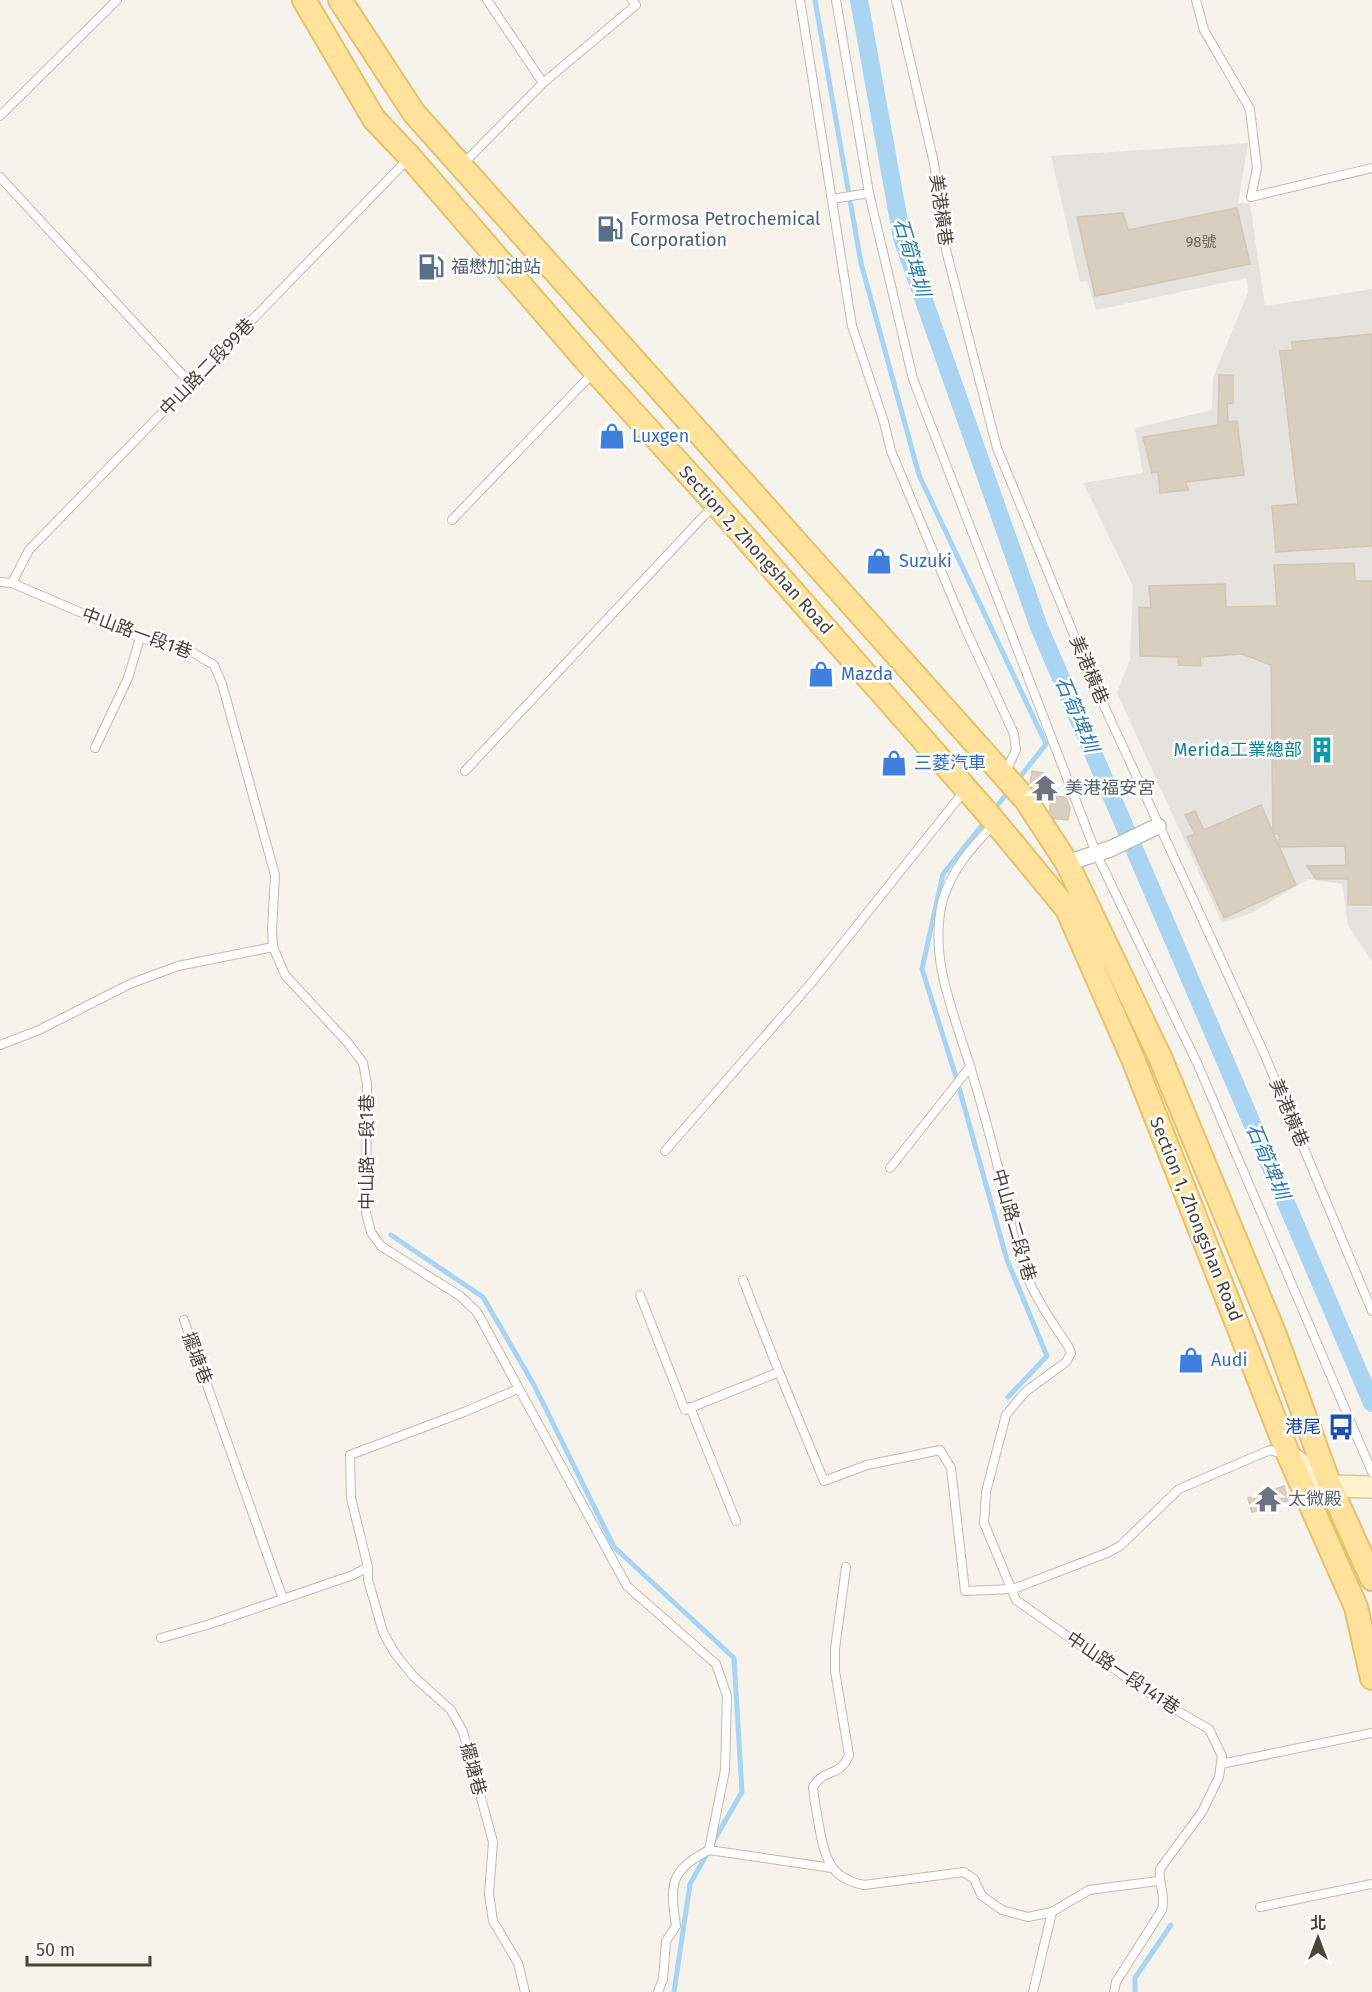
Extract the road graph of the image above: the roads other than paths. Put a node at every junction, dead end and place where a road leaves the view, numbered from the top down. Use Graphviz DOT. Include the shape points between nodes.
graph roads {
  1 [pos="117,0"];
  2 [pos="304,0"];
  3 [pos="340,0"];
  4 [pos="487,0"];
  5 [pos="632,0"];
  6 [pos="800,0"];
  7 [pos="836,0"];
  8 [pos="896,0"];
  9 [pos="1196,0"];
  10 [pos="543,83"];
  11 [pos="0,116"];
  12 [pos="410,157"];
  13 [pos="461,166"];
  14 [pos="1372,168"];
  15 [pos="0,177"];
  16 [pos="868,193"];
  17 [pos="832,199"];
  18 [pos="595,371"];
  19 [pos="191,384"];
  20 [pos="715,503"];
  21 [pos="452,520"];
  22 [pos="0,582"];
  23 [pos="12,583"];
  24 [pos="140,638"];
  25 [pos="95,748"];
  26 [pos="465,771"];
  27 [pos="1004,774"];
  28 [pos="966,789"];
  29 [pos="1026,800"];
  30 [pos="993,819"];
  31 [pos="1158,826"];
  32 [pos="1103,851"];
  33 [pos="1067,862"];
  34 [pos="273,947"];
  35 [pos="0,1045"];
  36 [pos="970,1067"];
  37 [pos="665,1151"];
  38 [pos="890,1168"];
  39 [pos="743,1280"];
  40 [pos="640,1295"];
  41 [pos="1372,1311"];
  42 [pos="184,1320"];
  43 [pos="779,1372"];
  44 [pos="518,1389"];
  45 [pos="690,1407"];
  46 [pos="1289,1456"];
  47 [pos="1372,1472"];
  48 [pos="1330,1486"];
  49 [pos="1372,1487"];
  50 [pos="736,1521"];
  51 [pos="368,1567"];
  52 [pos="846,1567"];
  53 [pos="1372,1579"];
  54 [pos="1013,1589"];
  55 [pos="283,1599"];
  56 [pos="161,1638"];
  57 [pos="1372,1678"];
  58 [pos="1372,1733"];
  59 [pos="1221,1764"];
  60 [pos="709,1851"];
  61 [pos="832,1868"];
  62 [pos="1158,1881"];
  63 [pos="1372,1884"];
  64 [pos="1260,1907"];
  65 [pos="1052,1912"];
  66 [pos="525,1992"];
  67 [pos="658,1992"];
  68 [pos="1034,1992"];
  69 [pos="1114,1992"];
  1 -- 11 [label="lane"];
  2 -- 12 [label="main road, Section 2, Zhongshan Road" via="375,119"];
  3 -- 13 [label="main road, Section 2, Zhongshan Road" via="414,113"];
  4 -- 10 [label="lane"];
  5 -- 10 [label="lane" via="636,5"];
  6 -- 17 [label="lane"];
  7 -- 16 [label="lane"];
  8 -- 31 [label="lane, 美港橫巷" via="934,163 946,250 997,448 1095,686"];
  9 -- 14 [label="lane" via="1204,30 1250,110 1257,168 1251,197"];
  10 -- 13 [label="lane"];
  12 -- 18 [label="main road, Section 2, Zhongshan Road"];
  12 -- 19 [label="lane, 中山路二段99巷"];
  13 -- 27 [label="main road, Section 2, Zhongshan Road"];
  15 -- 19 [label="lane"];
  16 -- 17 [label="lane"];
  16 -- 32 [label="lane" via="912,379"];
  17 -- 27 [label="lane" via="852,326 891,451 1014,734 1016,750"];
  18 -- 20 [label="main road, Section 2, Zhongshan Road"];
  18 -- 21 [label="lane"];
  19 -- 23 [label="lane, 中山路二段99巷" via="29,550"];
  20 -- 26 [label="lane"];
  20 -- 28 [label="main road, Section 2, Zhongshan Road"];
  22 -- 23 [label="lane, 中山路一段1巷"];
  23 -- 24 [label="lane, 中山路一段1巷"];
  24 -- 25 [label="lane" via="128,678"];
  24 -- 34 [label="lane, 中山路一段1巷" via="190,651 214,665 275,875"];
  27 -- 29 [label="main road, Section 2, Zhongshan Road"];
  28 -- 30 [label="main road, Section 2, Zhongshan Road"];
  28 -- 37 [label="lane" via="812,982"];
  29 -- 33 [label="main road, Section 1, Zhongshan Road"];
  30 -- 36 [label="lane, 中山路二段1巷" via="956,870 942,902 940,923 942,976"];
  30 -- 46 [label="main road, Section 1, Zhongshan Road" via="1067,909 1132,1059"];
  31 -- 32 [label="street"];
  31 -- 41 [label="lane, 美港橫巷" via="1263,1051"];
  32 -- 33 [label="street"];
  32 -- 47 [label="lane"];
  33 -- 48 [label="main road, Section 1, Zhongshan Road" via="1165,1068 1275,1335"];
  34 -- 35 [label="lane" via="178,966 132,983 39,1030"];
  34 -- 44 [label="lane, 中山路一段1巷" via="285,975 363,1063 367,1084 365,1202 371,1232 381,1246 460,1296 477,1312"];
  36 -- 38 [label="lane"];
  36 -- 54 [label="lane, 中山路二段1巷" via="1024,1270 1071,1353 1066,1362 1025,1392 1006,1415 1001,1429 986,1492 984,1523"];
  39 -- 43 [label="lane"];
  40 -- 45 [label="lane" via="685,1410"];
  42 -- 55 [label="lane, 擺塘巷"];
  43 -- 45 [label="lane"];
  43 -- 54 [label="lane" via="824,1481 867,1465 940,1450 951,1468 965,1591"];
  44 -- 51 [label="lane, 擺塘巷" via="350,1455 351,1498"];
  44 -- 60 [label="lane, 中山路一段1巷" via="627,1586 716,1664 727,1696 725,1770"];
  45 -- 50 [label="lane"];
  46 -- 48 [label="street"];
  46 -- 54 [label="lane" via="1270,1450 1179,1489 1120,1546"];
  46 -- 57 [label="main road, Section 1, Zhongshan Road" via="1356,1607"];
  48 -- 49 [label="street"];
  48 -- 53 [label="main road, Section 1, Zhongshan Road"];
  51 -- 55 [label="lane"];
  51 -- 66 [label="lane, 擺塘巷" via="383,1632 394,1652 413,1676 451,1710 463,1732 493,1842 489,1894 493,1921 518,1963"];
  52 -- 61 [label="lane" via="835,1671 849,1755 840,1769 819,1777 813,1787 825,1854"];
  54 -- 59 [label="lane, 中山路一段141巷" via="1016,1600 1157,1699 1209,1729 1222,1756"];
  55 -- 56 [label="lane"];
  58 -- 59 [label="lane"];
  59 -- 62 [label="lane" via="1202,1812 1160,1869"];
  60 -- 61 [label="lane"];
  60 -- 67 [label="lane" via="684,1866 674,1879 676,1926 666,1941"];
  61 -- 65 [label="lane" via="848,1882 864,1885 964,1872 974,1880 982,1896 1002,1910 1028,1917"];
  62 -- 65 [label="lane" via="1089,1890"];
  62 -- 69 [label="lane" via="1165,1896 1162,1910 1116,1982"];
  63 -- 64 [label="lane"];
  65 -- 68 [label="lane"];
}
